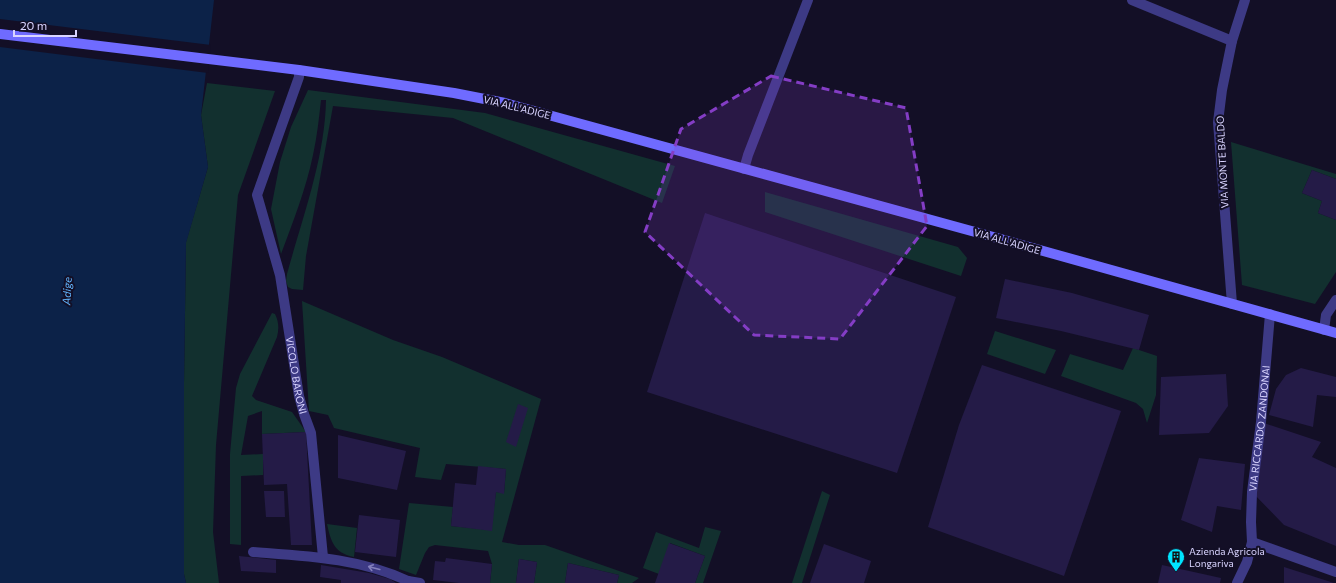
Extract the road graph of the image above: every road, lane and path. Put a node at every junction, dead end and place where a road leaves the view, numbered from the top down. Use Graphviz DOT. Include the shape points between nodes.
graph roads {
  1 [pos="808,0"];
  2 [pos="1132,0"];
  3 [pos="1245,0"];
  4 [pos="0,34"];
  5 [pos="1232,42"];
  6 [pos="299,70"];
  7 [pos="744,169"];
  8 [pos="1336,300"];
  9 [pos="1232,304"];
  10 [pos="1270,314"];
  11 [pos="1324,330"];
  12 [pos="1336,334"];
  13 [pos="1252,542"];
  14 [pos="254,552"];
  15 [pos="323,557"];
  16 [pos="1336,572"];
  17 [pos="408,582"];
  18 [pos="420,583"];
  19 [pos="1236,583"];
  1 -- 7 [label="street"];
  2 -- 5 [label="street"];
  3 -- 5 [label="street, VIA MONTE BALDO"];
  4 -- 6 [label="street, VIA ALL'ADIGE"];
  5 -- 9 [label="street, VIA MONTE BALDO" via="1218,122"];
  6 -- 7 [label="street, VIA ALL'ADIGE" via="454,92 505,103"];
  6 -- 15 [label="street, VICOLO BARONI" via="299,77 257,195 280,275 299,396 311,434"];
  7 -- 9 [label="street, VIA ALL'ADIGE"];
  8 -- 11 [label="street" via="1326,315"];
  9 -- 10 [label="street, VIA ALL'ADIGE"];
  10 -- 11 [label="street, VIA ALL'ADIGE"];
  10 -- 13 [label="street, VIA RICCARDO ZANDONAI" via="1252,492"];
  11 -- 12 [label="street, VIA ALL'ADIGE"];
  13 -- 16 [label="street"];
  13 -- 19 [label="street, VIA RICCARDO ZANDONAI" via="1247,562"];
  14 -- 15 [label="street"];
  17 -- 15 [label="street, one-way" via="385,571"];
  17 -- 18 [label="street"];
}
